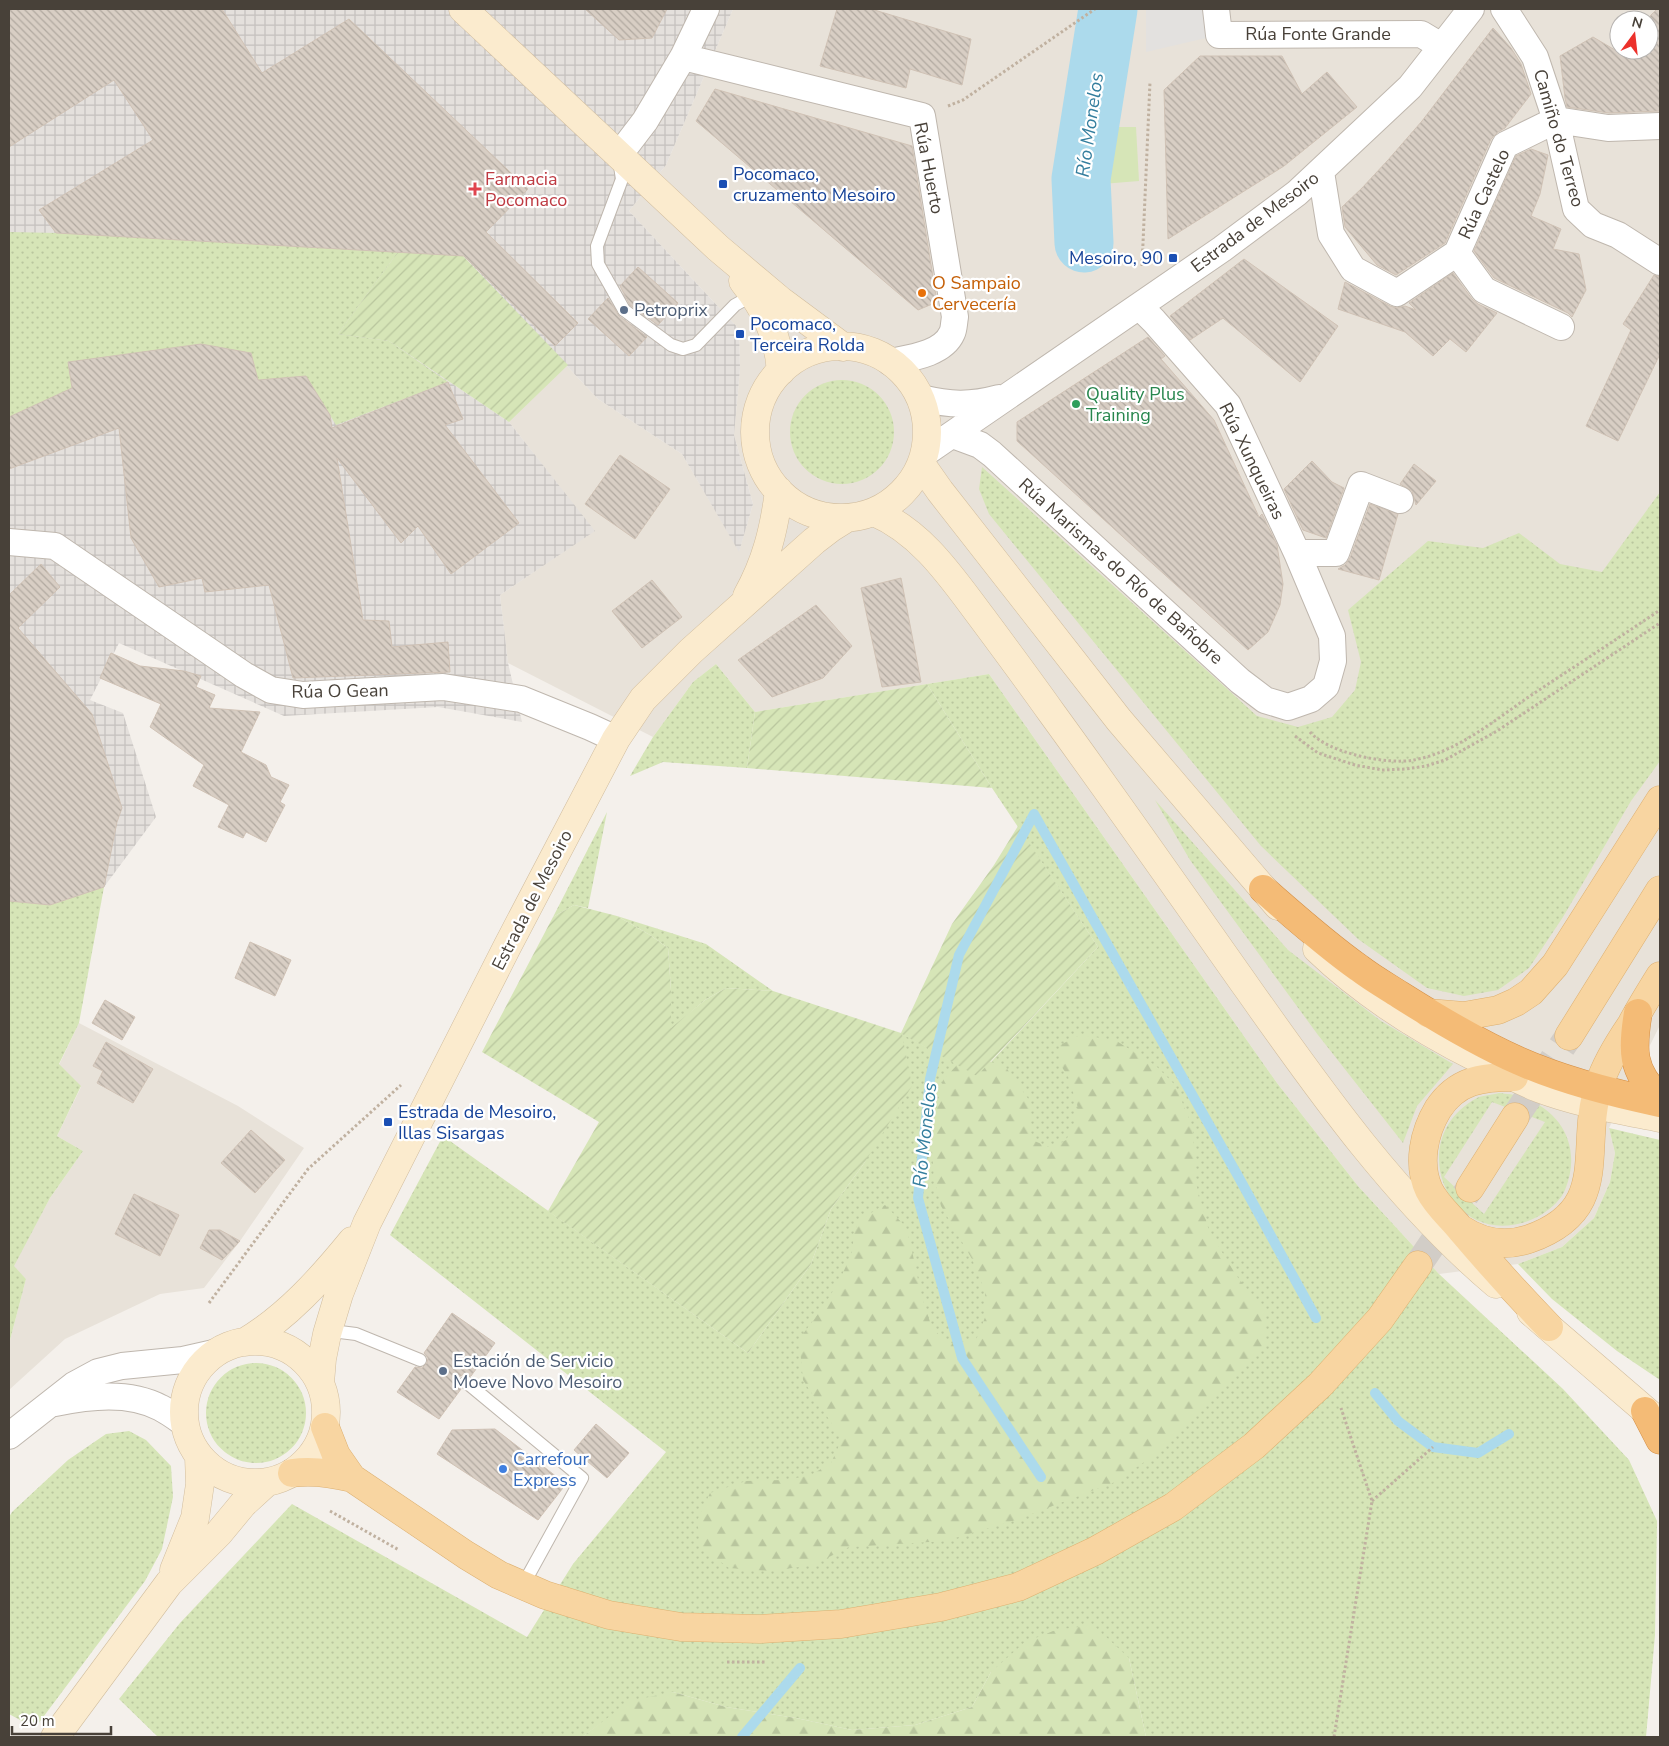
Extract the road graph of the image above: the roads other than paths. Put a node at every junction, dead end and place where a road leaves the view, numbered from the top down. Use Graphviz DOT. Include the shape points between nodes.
graph roads {
  1 [pos="463,9"];
  2 [pos="706,9"];
  3 [pos="1216,9"];
  4 [pos="1471,9"];
  5 [pos="1504,9"];
  6 [pos="1441,46"];
  7 [pos="683,58"];
  8 [pos="1556,120"];
  9 [pos="1660,126"];
  10 [pos="619,155"];
  11 [pos="1321,172"];
  12 [pos="718,248"];
  13 [pos="1457,253"];
  14 [pos="1660,262"];
  15 [pos="758,300"];
  16 [pos="1140,307"];
  17 [pos="1561,327"];
  18 [pos="843,347"];
  19 [pos="890,362"];
  20 [pos="781,371"];
  21 [pos="1005,397"];
  22 [pos="920,398"];
  23 [pos="953,435"];
  24 [pos="923,458"];
  25 [pos="779,492"];
  26 [pos="1400,500"];
  27 [pos="874,512"];
  28 [pos="847,518"];
  29 [pos="9,542"];
  30 [pos="1297,553"];
  31 [pos="740,608"];
  32 [pos="1288,707"];
  33 [pos="616,740"];
  34 [pos="1660,800"];
  35 [pos="1262,889"];
  36 [pos="1660,890"];
  37 [pos="1660,976"];
  38 [pos="1428,1013"];
  39 [pos="1638,1013"];
  40 [pos="1569,1036"];
  41 [pos="1514,1078"];
  42 [pos="1596,1096"];
  43 [pos="1660,1098"];
  44 [pos="1660,1103"];
  45 [pos="1515,1118"];
  46 [pos="1660,1118"];
  47 [pos="1470,1188"];
  48 [pos="367,1223"];
  49 [pos="1461,1229"];
  50 [pos="1418,1265"];
  51 [pos="1549,1327"];
  52 [pos="327,1334"];
  53 [pos="245,1342"];
  54 [pos="214,1353"];
  55 [pos="420,1360"];
  56 [pos="466,1382"];
  57 [pos="320,1383"];
  58 [pos="52,1404"];
  59 [pos="1652,1418"];
  60 [pos="184,1423"];
  61 [pos="325,1427"];
  62 [pos="9,1436"];
  63 [pos="1660,1440"];
  64 [pos="198,1457"];
  65 [pos="280,1478"];
  66 [pos="352,1478"];
  67 [pos="169,1583"];
  68 [pos="523,1585"];
  69 [pos="55,1737"];
  1 -- 10 [label="street"];
  2 -- 7 [label="street"];
  3 -- 6 [label="street, Rúa Fonte Grande" via="1219,35 1421,34"];
  4 -- 6 [label="street, Estrada de Mesoiro"];
  5 -- 8 [label="street, Camiño do Terreo" via="1535,57"];
  6 -- 11 [label="street, Estrada de Mesoiro" via="1410,87"];
  7 -- 10 [label="street"];
  7 -- 19 [label="street, Rúa Huerto" via="922,116 954,325 945,343 933,350"];
  8 -- 9 [label="street" via="1608,128"];
  8 -- 13 [label="street, Rúa Castelo" via="1505,145"];
  8 -- 14 [label="street, Camiño do Terreo" via="1576,209 1592,224 1618,235"];
  10 -- 12 [label="street"];
  10 -- 15 [label="lane" via="622,179 597,246 598,264 624,310 671,345 683,349 696,345 735,304"];
  11 -- 13 [label="street, Rúa Castelo" via="1331,234 1353,270 1397,293"];
  11 -- 16 [label="street, Estrada de Mesoiro" via="1290,199"];
  12 -- 15 [label="street"];
  12 -- 18 [label="street"];
  13 -- 17 [label="street, Rúa Castelo" via="1484,290"];
  15 -- 20 [label="street" via="775,335"];
  16 -- 21 [label="street, Estrada de Mesoiro"];
  16 -- 30 [label="street, Rúa Xunqueiras" via="1228,405"];
  18 -- 19 [label="street, Estrada de Mesoiro" via="868,350"];
  18 -- 20 [label="street, Estrada de Mesoiro" via="810,352"];
  19 -- 22 [label="street, Estrada de Mesoiro" via="913,384"];
  20 -- 25 [label="street, Estrada de Mesoiro" via="767,388 758,409 755,431 763,467"];
  21 -- 22 [label="street, Estrada de Mesoiro" via="968,405"];
  21 -- 23 [label="street, Estrada de Mesoiro"];
  22 -- 24 [label="street, Estrada de Mesoiro" via="928,434"];
  23 -- 24 [label="street, Estrada de Mesoiro"];
  23 -- 32 [label="street, Rúa Marismas do Río de Bañobre" via="980,445 992,454 1240,680 1265,700"];
  24 -- 27 [label="street, Estrada de Mesoiro" via="914,479 903,493"];
  24 -- 35 [label="street" via="940,491 1118,720"];
  25 -- 28 [label="street, Estrada de Mesoiro" via="810,512"];
  25 -- 31 [label="street, Estrada de Mesoiro" via="767,550"];
  26 -- 30 [label="street" via="1361,485 1336,553"];
  27 -- 28 [label="street, Estrada de Mesoiro"];
  27 -- 51 [label="street" via="906,530 948,572 1094,770 1305,1070 1407,1197 1493,1282"];
  28 -- 31 [label="street, Estrada de Mesoiro" via="814,541"];
  29 -- 33 [label="street, Rúa O Gean" via="55,546 271,690 303,695 453,689 521,699"];
  30 -- 32 [label="street, Rúa Xunqueiras" via="1332,636 1333,660 1326,686 1311,699"];
  31 -- 33 [label="street, Estrada de Mesoiro" via="691,651 644,699"];
  33 -- 48 [label="street, Estrada de Mesoiro"];
  34 -- 38 [label="main road" via="1555,966 1531,992 1498,1010 1464,1016"];
  35 -- 38 [label="highway" via="1359,969"];
  35 -- 41 [label="street" via="1308,940 1360,988 1458,1049"];
  36 -- 40 [label="main road"];
  37 -- 39 [label="main road"];
  38 -- 42 [label="highway" via="1519,1061"];
  39 -- 42 [label="main road" via="1610,1058"];
  39 -- 43 [label="highway" via="1634,1040 1636,1059 1648,1086"];
  41 -- 42 [label="street" via="1540,1088"];
  41 -- 49 [label="main road" via="1472,1080 1456,1090 1445,1099 1426,1135 1423,1156 1429,1189"];
  42 -- 44 [label="highway"];
  42 -- 46 [label="street"];
  42 -- 49 [label="main road" via="1589,1175 1584,1192 1569,1216 1542,1234 1515,1243 1484,1241"];
  45 -- 47 [label="main road"];
  48 -- 52 [label="street, Estrada de Mesoiro"];
  48 -- 53 [label="street, Estrada de Mesoiro" via="321,1278 277,1319"];
  49 -- 51 [label="main road"];
  50 -- 68 [label="main road" via="1380,1319 1320,1385 1254,1446 1173,1508 1095,1551 1018,1586 941,1607 841,1624 760,1629 681,1627 610,1614 545,1595"];
  51 -- 59 [label="street"];
  52 -- 55 [label="lane" via="356,1334"];
  52 -- 57 [label="street, Estrada de Mesoiro"];
  53 -- 54 [label="street"];
  53 -- 57 [label="street" via="280,1345 310,1367"];
  54 -- 58 [label="street" via="98,1372 74,1385"];
  54 -- 60 [label="street" via="192,1377 183,1407"];
  56 -- 68 [label="lane" via="582,1478"];
  57 -- 61 [label="street" via="326,1412"];
  58 -- 60 [label="street" via="80,1398 121,1396 161,1407"];
  58 -- 62 [label="street"];
  59 -- 63 [label="highway"];
  60 -- 64 [label="street"];
  61 -- 65 [label="street" via="320,1441 304,1464"];
  61 -- 66 [label="main road" via="336,1455"];
  64 -- 65 [label="street" via="212,1470 248,1484"];
  64 -- 67 [label="street" via="200,1484 195,1518"];
  65 -- 66 [label="main road" via="308,1471"];
  65 -- 67 [label="street" via="243,1504"];
  66 -- 68 [label="main road" via="466,1555"];
  67 -- 69 [label="street"];
}
